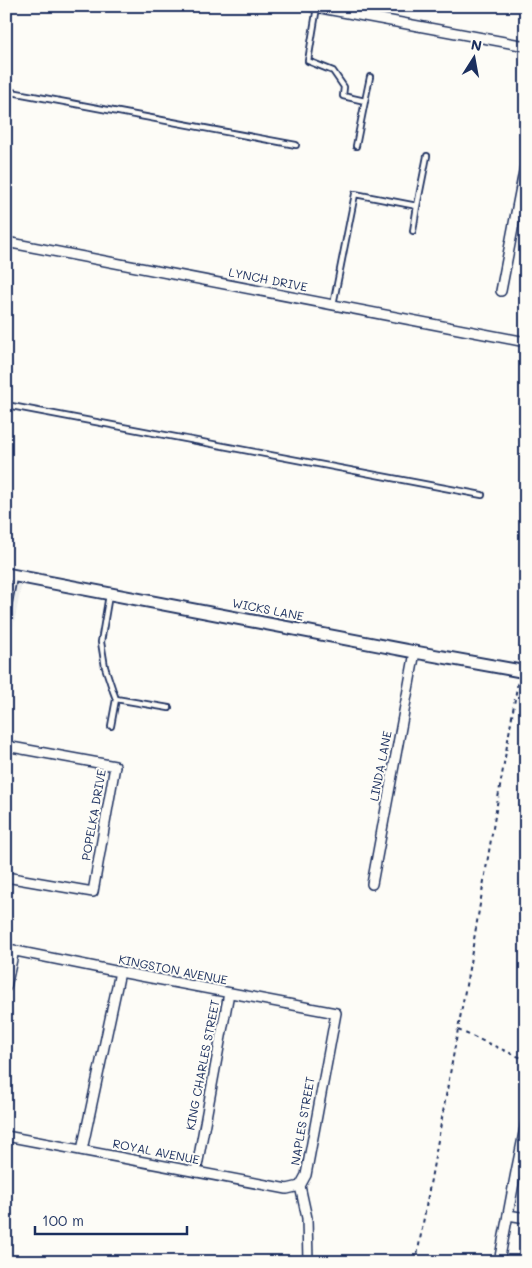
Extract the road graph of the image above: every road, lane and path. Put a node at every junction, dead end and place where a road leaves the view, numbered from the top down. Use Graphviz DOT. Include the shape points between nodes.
graph roads {
  1 [pos="314,7"];
  2 [pos="526,46"];
  3 [pos="370,77"];
  4 [pos="6,91"];
  5 [pos="365,100"];
  6 [pos="296,145"];
  7 [pos="356,146"];
  8 [pos="427,156"];
  9 [pos="526,161"];
  10 [pos="417,206"];
  11 [pos="413,231"];
  12 [pos="6,242"];
  13 [pos="501,291"];
  14 [pos="333,305"];
  15 [pos="526,342"];
  16 [pos="6,405"];
  17 [pos="482,495"];
  18 [pos="10,575"];
  19 [pos="110,594"];
  20 [pos="6,619"];
  21 [pos="526,637"];
  22 [pos="415,652"];
  23 [pos="523,671"];
  24 [pos="116,699"];
  25 [pos="169,708"];
  26 [pos="111,726"];
  27 [pos="6,746"];
  28 [pos="6,876"];
  29 [pos="372,884"];
  30 [pos="10,950"];
  31 [pos="120,972"];
  32 [pos="6,987"];
  33 [pos="229,993"];
  34 [pos="336,1013"];
  35 [pos="458,1030"];
  36 [pos="526,1060"];
  37 [pos="526,1123"];
  38 [pos="6,1136"];
  39 [pos="82,1150"];
  40 [pos="196,1172"];
  41 [pos="300,1186"];
  42 [pos="508,1215"];
  43 [pos="526,1218"];
  44 [pos="308,1262"];
  45 [pos="416,1262"];
  46 [pos="500,1262"];
  1 -- 2 [label="street"];
  1 -- 5 [label="lane" via="308,61 333,71 344,87 343,96"];
  3 -- 5 [label="lane"];
  4 -- 6 [label="lane"];
  5 -- 7 [label="lane"];
  8 -- 10 [label="lane"];
  9 -- 13 [label="street"];
  10 -- 11 [label="lane"];
  10 -- 14 [label="lane" via="355,194"];
  12 -- 14 [label="street, LYNCH DRIVE"];
  14 -- 15 [label="street, LYNCH DRIVE"];
  16 -- 17 [label="lane"];
  18 -- 19 [label="street, WICKS LANE"];
  18 -- 20 [label="lane"];
  19 -- 22 [label="street, WICKS LANE"];
  19 -- 24 [label="lane" via="101,642"];
  21 -- 23 [label="path"];
  22 -- 23 [label="street, WICKS LANE"];
  22 -- 29 [label="street, LINDA LANE"];
  23 -- 35 [label="path"];
  24 -- 25 [label="lane"];
  24 -- 26 [label="lane"];
  27 -- 28 [label="street, POPELKA DRIVE" via="116,766 93,892"];
  30 -- 31 [label="street, KINGSTON AVENUE"];
  30 -- 32 [label="street"];
  31 -- 33 [label="street, KINGSTON AVENUE"];
  31 -- 39 [label="street"];
  33 -- 34 [label="street, KINGSTON AVENUE"];
  33 -- 40 [label="street, KING CHARLES STREET"];
  34 -- 41 [label="street, NAPLES STREET" via="306,1175"];
  35 -- 36 [label="path"];
  35 -- 45 [label="path"];
  37 -- 42 [label="street"];
  38 -- 39 [label="street, ROYAL AVENUE"];
  39 -- 40 [label="street, ROYAL AVENUE"];
  40 -- 41 [label="street, ROYAL AVENUE" via="287,1190"];
  41 -- 44 [label="street" via="307,1218"];
  42 -- 43 [label="street"];
  42 -- 46 [label="street"];
}
